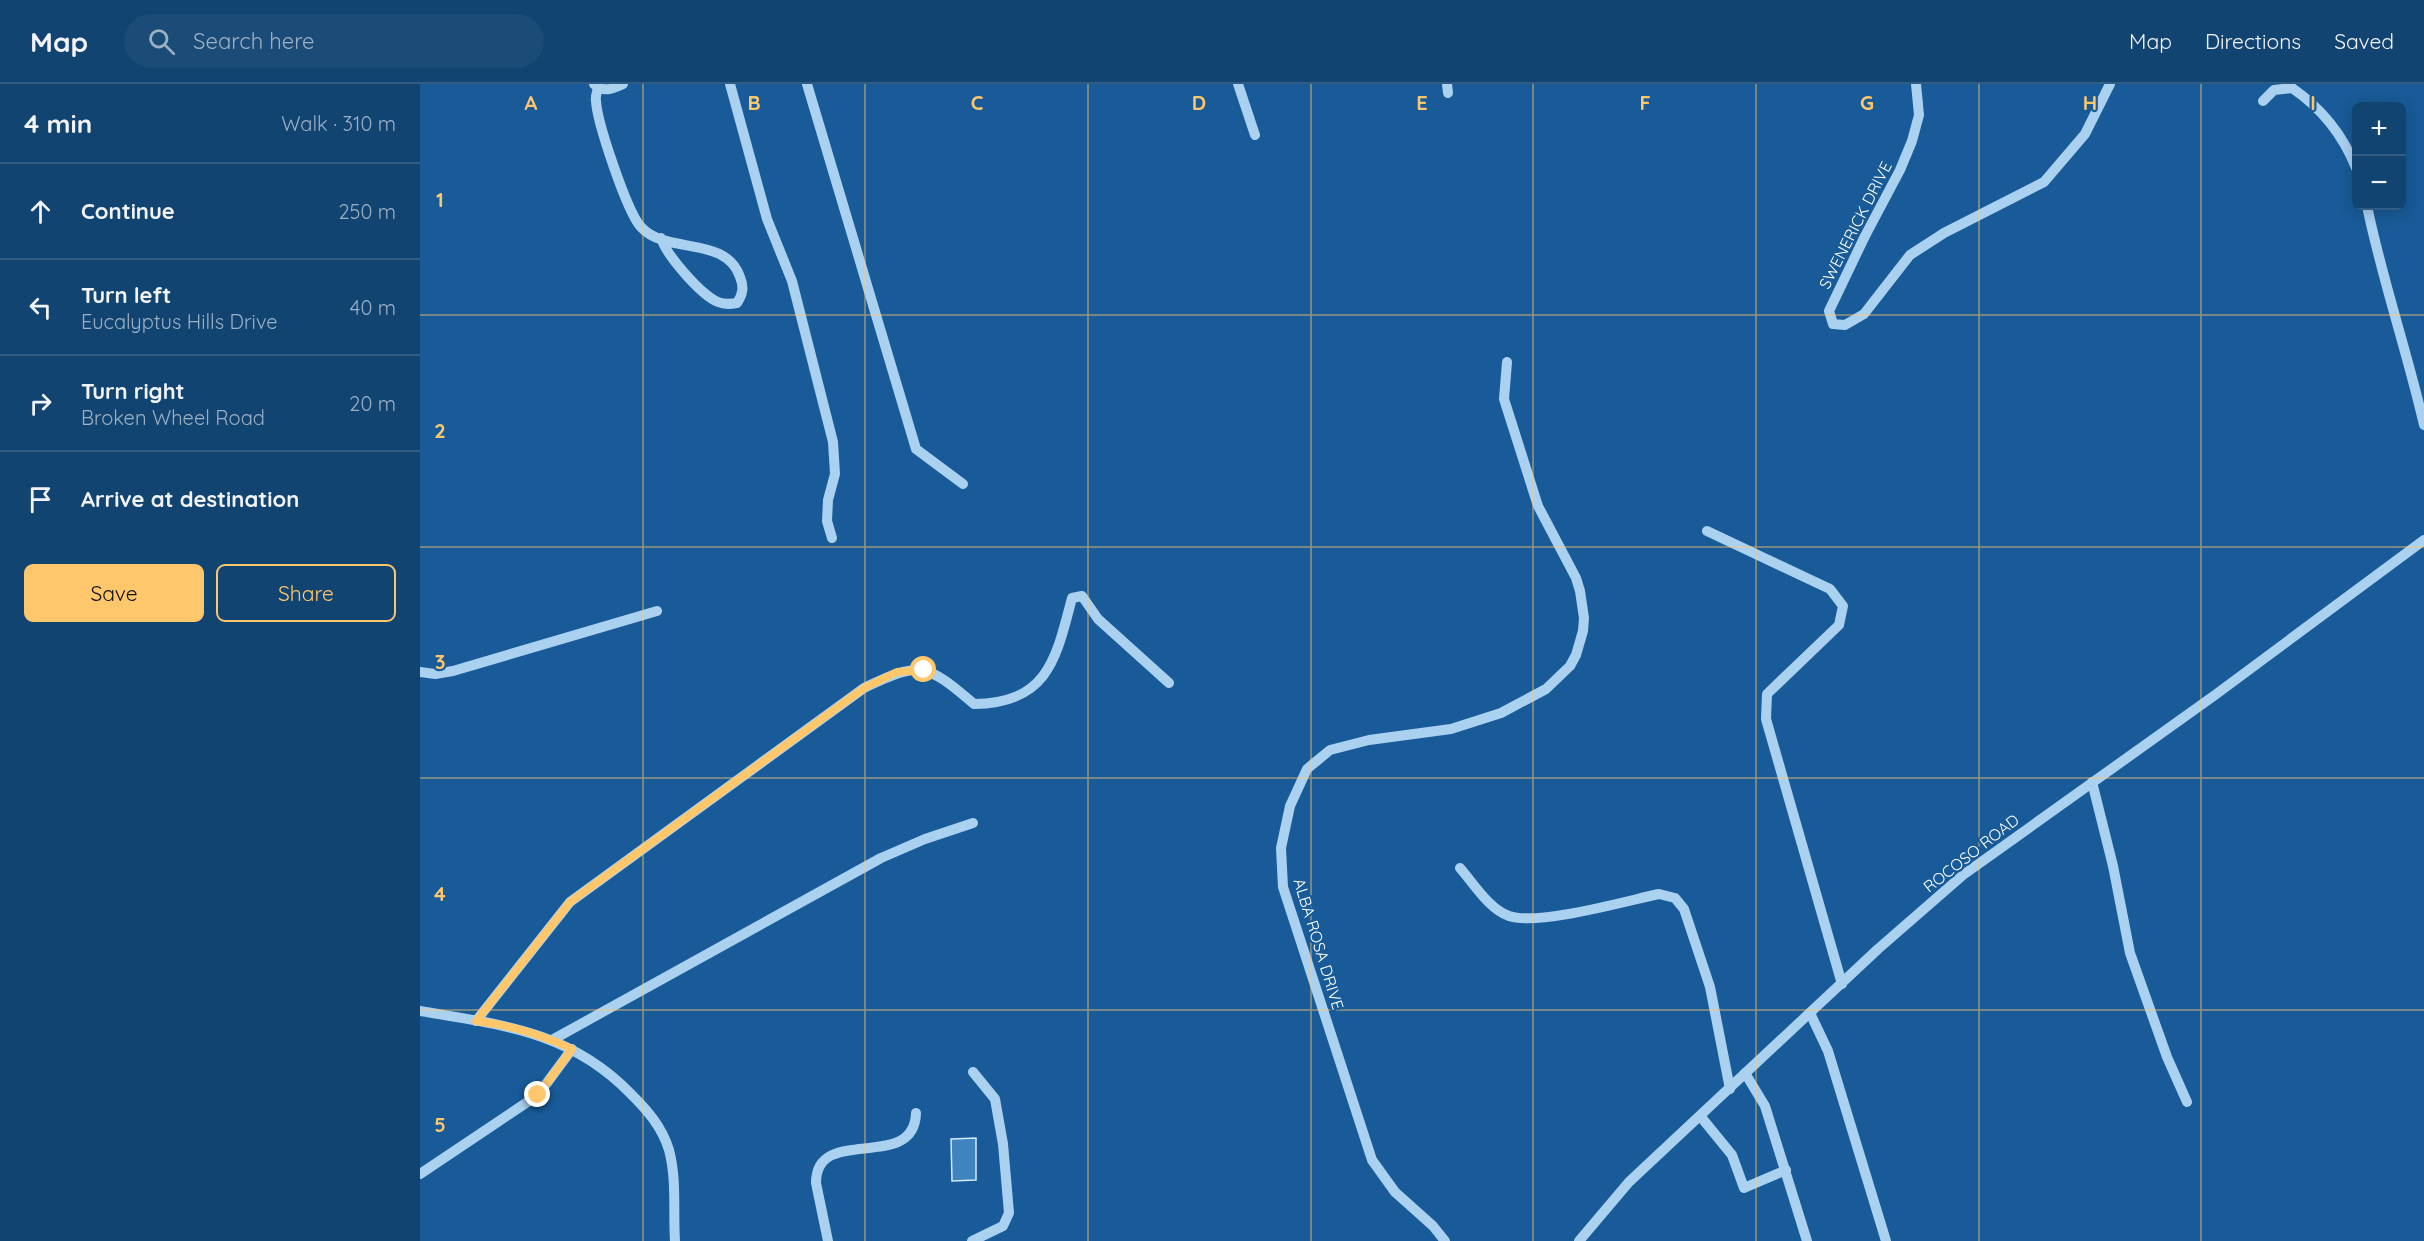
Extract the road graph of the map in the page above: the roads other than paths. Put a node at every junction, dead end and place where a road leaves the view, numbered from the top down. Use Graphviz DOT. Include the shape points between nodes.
graph roads {
  1 [pos="624,84"];
  2 [pos="730,84"];
  3 [pos="807,84"];
  4 [pos="1238,84"];
  5 [pos="1916,84"];
  6 [pos="2110,84"];
  7 [pos="596,86"];
  8 [pos="2263,101"];
  9 [pos="1255,135"];
  10 [pos="2352,161"];
  11 [pos="2368,210"];
  12 [pos="662,238"];
  13 [pos="1507,362"];
  14 [pos="2424,425"];
  15 [pos="963,484"];
  16 [pos="1707,531"];
  17 [pos="832,538"];
  18 [pos="2424,540"];
  19 [pos="657,611"];
  20 [pos="420,672"];
  21 [pos="1169,683"];
  22 [pos="2092,782"];
  23 [pos="973,823"];
  24 [pos="1460,868"];
  25 [pos="1842,984"];
  26 [pos="420,1011"];
  27 [pos="1810,1013"];
  28 [pos="476,1021"];
  29 [pos="552,1040"];
  30 [pos="572,1049"];
  31 [pos="973,1072"];
  32 [pos="1745,1073"];
  33 [pos="1730,1089"];
  34 [pos="2187,1102"];
  35 [pos="916,1113"];
  36 [pos="1701,1117"];
  37 [pos="1786,1170"];
  38 [pos="420,1174"];
  39 [pos="675,1241"];
  40 [pos="828,1241"];
  41 [pos="972,1241"];
  42 [pos="1445,1241"];
  43 [pos="1579,1241"];
  44 [pos="1807,1241"];
  45 [pos="1886,1241"];
  1 -- 7 [label="street" via="608,90"];
  2 -- 17 [label="street" via="766,219 792,281 833,442 835,474 827,521"];
  3 -- 15 [label="street" via="915,449"];
  4 -- 9 [label="street"];
  5 -- 6 [label="street, SWENERICK DRIVE" via="1918,115 1912,141 1830,311 1833,324 1845,326 1864,314 1910,255 1944,233 2044,182 2085,134"];
  7 -- 12 [label="street" via="595,100 627,205 641,227"];
  8 -- 10 [label="street" via="2274,90 2292,88 2312,102 2335,130"];
  11 -- 14 [label="street"];
  12 -- 12 [label="street" via="729,259 742,284 737,303 716,302 680,268 665,249"];
  13 -- 42 [label="street, ALBA ROSA DRIVE" via="1504,399 1538,506 1580,591 1584,618 1576,655 1546,689 1501,713 1451,729 1369,740 1330,750 1307,769 1290,806 1281,848 1283,887 1372,1160 1395,1192"];
  16 -- 25 [label="street" via="1830,589 1843,606 1839,625 1767,694 1766,719"];
  18 -- 22 [label="street, ROCOSO ROAD"];
  19 -- 20 [label="street" via="453,671"];
  21 -- 28 [label="street" via="1098,619 1082,596 1072,598 1054,661 1042,679 1010,699 974,704 942,677 924,670 897,672 872,684 570,902"];
  22 -- 25 [label="street, ROCOSO ROAD" via="1963,875"];
  22 -- 34 [label="street" via="2130,953"];
  23 -- 29 [label="street" via="881,858"];
  24 -- 33 [label="street" via="1494,907 1510,916 1537,920 1659,894 1675,898 1684,909 1710,987"];
  25 -- 27 [label="street, ROCOSO ROAD"];
  26 -- 28 [label="street"];
  27 -- 32 [label="street, ROCOSO ROAD"];
  27 -- 45 [label="street" via="1828,1051"];
  28 -- 29 [label="street" via="501,1024"];
  29 -- 30 [label="street"];
  30 -- 38 [label="street" via="538,1095"];
  30 -- 39 [label="street" via="615,1078 658,1125 671,1161"];
  31 -- 41 [label="street" via="994,1099 1003,1144 1009,1213 1003,1226"];
  32 -- 33 [label="street, ROCOSO ROAD"];
  32 -- 37 [label="street" via="1765,1106"];
  33 -- 36 [label="street, ROCOSO ROAD"];
  35 -- 40 [label="street" via="916,1122 902,1140 867,1150 837,1152 822,1162 816,1183"];
  36 -- 37 [label="street" via="1732,1155 1744,1188"];
  36 -- 43 [label="street, ROCOSO ROAD" via="1629,1182"];
  37 -- 44 [label="street"];
}
